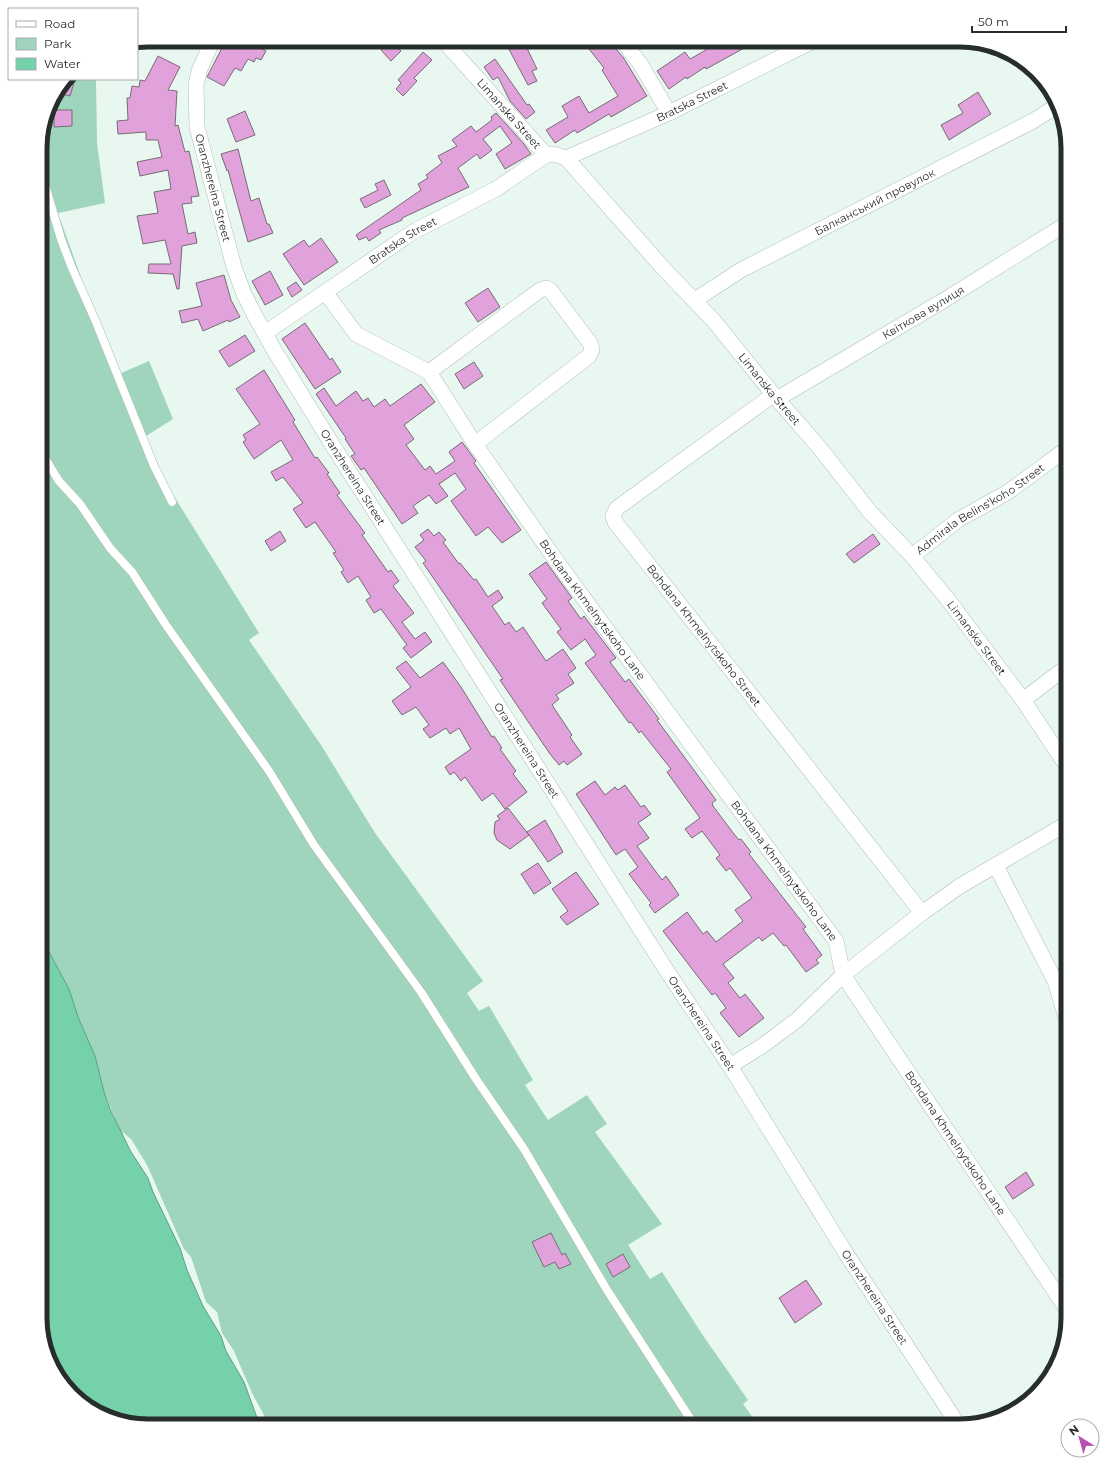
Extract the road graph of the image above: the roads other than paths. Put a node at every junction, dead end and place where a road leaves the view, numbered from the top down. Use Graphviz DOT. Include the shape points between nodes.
graph roads {
  1 [pos="210,47"];
  2 [pos="449,47"];
  3 [pos="627,47"];
  4 [pos="801,47"];
  5 [pos="1053,108"];
  6 [pos="669,113"];
  7 [pos="546,155"];
  8 [pos="566,158"];
  9 [pos="47,192"];
  10 [pos="1061,227"];
  11 [pos="325,292"];
  12 [pos="695,300"];
  13 [pos="265,333"];
  14 [pos="430,372"];
  15 [pos="775,397"];
  16 [pos="475,444"];
  17 [pos="1061,453"];
  18 [pos="47,461"];
  19 [pos="172,502"];
  20 [pos="912,556"];
  21 [pos="1061,671"];
  22 [pos="1023,700"];
  23 [pos="1061,757"];
  24 [pos="1061,827"];
  25 [pos="996,866"];
  26 [pos="922,913"];
  27 [pos="843,975"];
  28 [pos="1061,1001"];
  29 [pos="730,1066"];
  30 [pos="1061,1301"];
  31 [pos="690,1419"];
  32 [pos="954,1419"];
  1 -- 13 [label="street, Oranzhereina Street" via="199,71 196,86 197,127 234,267 244,294"];
  2 -- 7 [label="street, Limanska Street"];
  3 -- 6 [label="street"];
  4 -- 6 [label="street, Bratska Street"];
  5 -- 12 [label="street, Балканський провулок" via="1033,121 741,270"];
  6 -- 8 [label="street, Bratska Street"];
  7 -- 8 [label="street, Limanska Street" via="554,154"];
  7 -- 11 [label="street, Bratska Street" via="496,190 413,232"];
  8 -- 12 [label="street, Limanska Street" via="664,269"];
  9 -- 19 [label="lane" via="72,268 154,466"];
  10 -- 15 [label="street, Квіткова вулиця" via="946,299"];
  11 -- 13 [label="street, Bratska Street"];
  11 -- 14 [label="street" via="356,334"];
  12 -- 15 [label="street, Limanska Street"];
  13 -- 29 [label="street, Oranzhereina Street" via="335,449"];
  14 -- 16 [label="street, Bohdana Khmelnytskoho Lane"];
  14 -- 16 [label="street" via="546,288 551,291 590,343 592,349 589,356"];
  15 -- 20 [label="street, Limanska Street" via="870,512"];
  15 -- 26 [label="street, Bohdana Khmelnytskoho Street" via="617,508 613,516 615,522"];
  16 -- 27 [label="street, Bohdana Khmelnytskoho Lane" via="560,566 836,941"];
  17 -- 20 [label="street, Admirala Belins'koho Street" via="1008,492 958,520"];
  18 -- 31 [label="lane" via="110,548 132,572 166,625 269,771 314,845 421,992 528,1155 607,1290"];
  20 -- 22 [label="street, Limanska Street"];
  21 -- 22 [label="street"];
  22 -- 23 [label="street, Limanska Street"];
  24 -- 25 [label="street"];
  25 -- 26 [label="street" via="960,886"];
  25 -- 28 [label="street" via="1055,981"];
  26 -- 27 [label="street"];
  27 -- 29 [label="street" via="797,1020"];
  27 -- 30 [label="street, Bohdana Khmelnytskoho Lane"];
  29 -- 32 [label="street, Oranzhereina Street" via="847,1255"];
}
